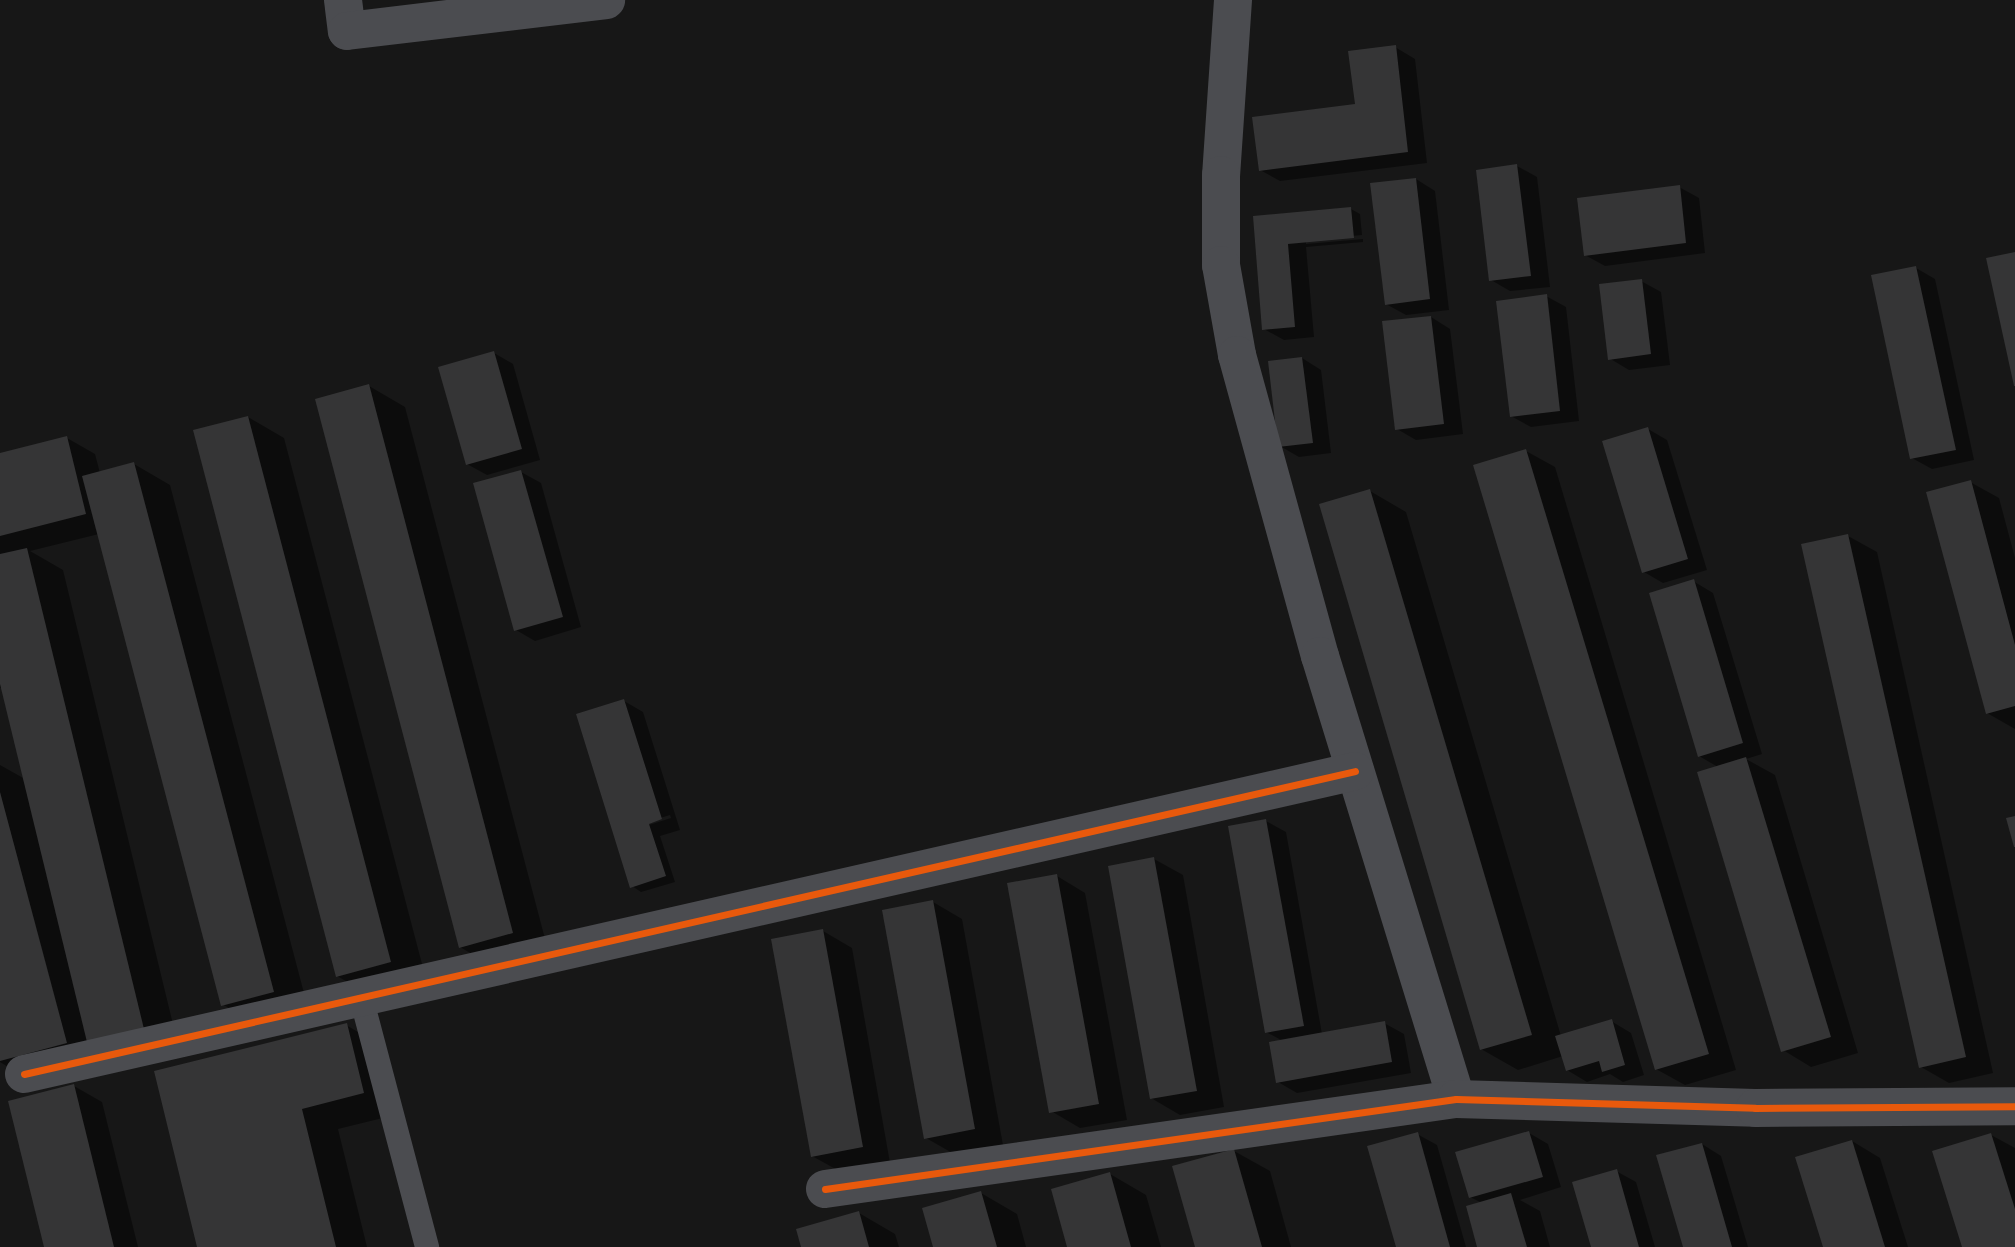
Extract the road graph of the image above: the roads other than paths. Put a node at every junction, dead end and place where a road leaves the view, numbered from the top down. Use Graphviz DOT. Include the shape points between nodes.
graph roads {
  1 [pos="343,0"];
  2 [pos="606,0"];
  3 [pos="1233,0"];
  4 [pos="1355,771"];
  5 [pos="361,997"];
  6 [pos="24,1074"];
  7 [pos="1455,1099"];
  8 [pos="2015,1105"];
  9 [pos="825,1189"];
  10 [pos="427,1247"];
  1 -- 2 [label="street" via="347,31"];
  3 -- 4 [label="street" via="1221,175 1221,265 1237,355"];
  4 -- 5 [label="street"];
  4 -- 7 [label="street"];
  5 -- 6 [label="street"];
  5 -- 10 [label="lane"];
  7 -- 8 [label="street" via="1755,1108"];
  7 -- 9 [label="street"];
}
